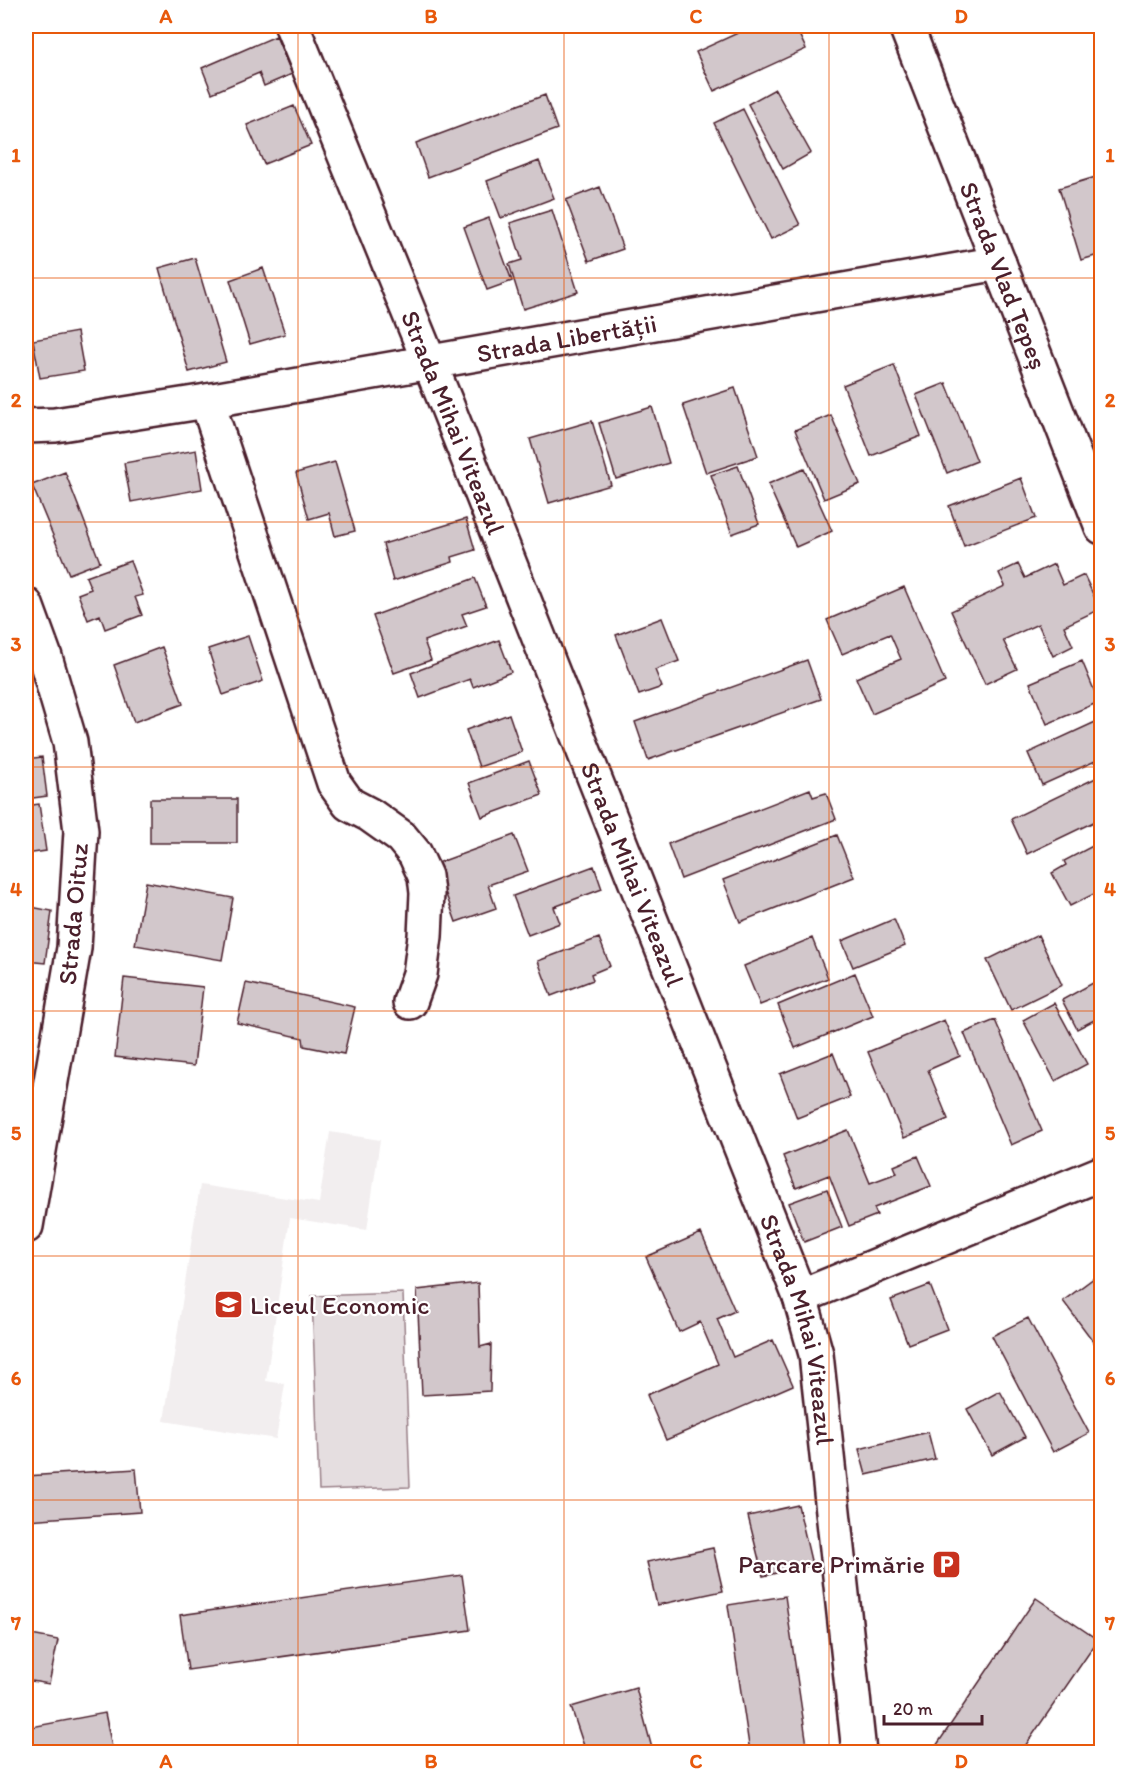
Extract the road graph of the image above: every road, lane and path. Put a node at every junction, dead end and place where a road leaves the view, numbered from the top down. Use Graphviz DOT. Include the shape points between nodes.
graph roads {
  1 [pos="292,26"];
  2 [pos="906,26"];
  3 [pos="999,263"];
  4 [pos="430,364"];
  5 [pos="207,401"];
  6 [pos="26,426"];
  7 [pos="1101,527"];
  8 [pos="26,605"];
  9 [pos="410,1002"];
  10 [pos="1101,1173"];
  11 [pos="26,1226"];
  12 [pos="800,1297"];
  13 [pos="859,1752"];
  1 -- 4 [label="street, Strada Mihai Viteazul"];
  2 -- 3 [label="street, Strada Vlad Țepeș"];
  3 -- 4 [label="street, Strada Libertății"];
  3 -- 7 [label="street, Strada Vlad Țepeș"];
  4 -- 5 [label="street, Strada Libertății"];
  4 -- 12 [label="street, Strada Mihai Viteazul"];
  5 -- 6 [label="street, Strada Libertății"];
  5 -- 9 [label="street" via="334,783 349,804 401,837 415,854 425,876 425,936 420,974"];
  8 -- 11 [label="street, Strada Oituz" via="70,742 81,831 75,948"];
  10 -- 12 [label="street"];
  12 -- 13 [label="street, Strada Mihai Viteazul" via="816,1354"];
}
